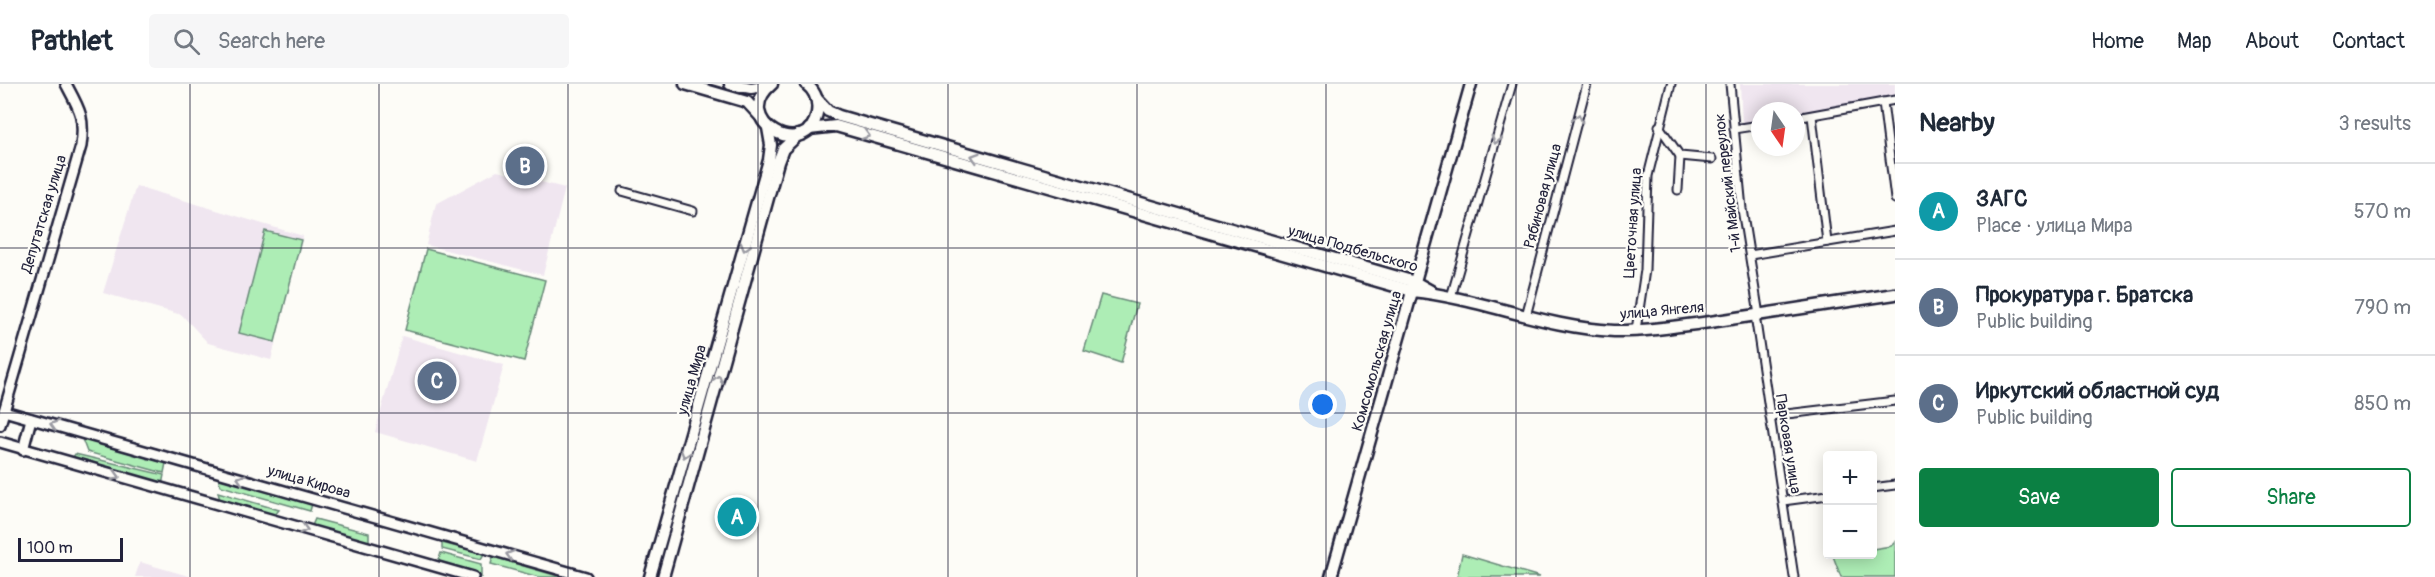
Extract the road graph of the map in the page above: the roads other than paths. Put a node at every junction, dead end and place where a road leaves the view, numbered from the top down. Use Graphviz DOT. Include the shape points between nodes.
graph roads {
  1 [pos="66,84"];
  2 [pos="685,84"];
  3 [pos="730,84"];
  4 [pos="1471,84"];
  5 [pos="1512,84"];
  6 [pos="1587,84"];
  7 [pos="1671,84"];
  8 [pos="1730,84"];
  9 [pos="771,85"];
  10 [pos="808,85"];
  11 [pos="816,98"];
  12 [pos="1895,100"];
  13 [pos="1882,102"];
  14 [pos="1812,116"];
  15 [pos="1805,117"];
  16 [pos="762,118"];
  17 [pos="1659,126"];
  18 [pos="1751,126"];
  19 [pos="768,128"];
  20 [pos="809,129"];
  21 [pos="1734,129"];
  22 [pos="798,135"];
  23 [pos="1680,156"];
  24 [pos="1713,159"];
  25 [pos="1678,190"];
  26 [pos="622,191"];
  27 [pos="766,192"];
  28 [pos="1895,199"];
  29 [pos="693,211"];
  30 [pos="1895,231"];
  31 [pos="1827,242"];
  32 [pos="1300,254"];
  33 [pos="1750,255"];
  34 [pos="1414,286"];
  35 [pos="1434,293"];
  36 [pos="1895,294"];
  37 [pos="1451,297"];
  38 [pos="1757,315"];
  39 [pos="1526,316"];
  40 [pos="1636,330"];
  41 [pos="1895,401"];
  42 [pos="4,411"];
  43 [pos="1770,416"];
  44 [pos="31,419"];
  45 [pos="0,425"];
  46 [pos="0,442"];
  47 [pos="23,450"];
  48 [pos="1895,485"];
  49 [pos="1877,487"];
  50 [pos="675,488"];
  51 [pos="687,491"];
  52 [pos="1823,496"];
  53 [pos="1783,501"];
  54 [pos="580,576"];
  55 [pos="473,577"];
  56 [pos="650,577"];
  57 [pos="663,577"];
  58 [pos="1331,577"];
  59 [pos="1794,577"];
  1 -- 42 [label="street, Депутатская улица" via="82,113 81,146"];
  2 -- 16 [label="main road" via="747,102"];
  3 -- 9 [label="main road" via="751,88"];
  4 -- 34 [label="main road, Комсомольская улица"];
  5 -- 37 [label="street, one-way"];
  39 -- 6 [label="street, Рябиновая улица, one-way"];
  7 -- 17 [label="street, Цветочная улица"];
  8 -- 21 [label="street, 1-й Майский переулок"];
  9 -- 16 [label="main road" via="760,100"];
  10 -- 11 [label="main road"];
  11 -- 20 [label="main road" via="816,118"];
  32 -- 11 [label="main road, улица Подбельского, one-way" via="839,116"];
  12 -- 13 [label="street"];
  13 -- 14 [label="street"];
  13 -- 28 [label="street"];
  14 -- 15 [label="street"];
  14 -- 31 [label="street"];
  16 -- 19 [label="main road"];
  17 -- 23 [label="street"];
  17 -- 40 [label="street, Цветочная улица" via="1648,176 1645,270"];
  18 -- 21 [label="street"];
  19 -- 22 [label="main road" via="785,136"];
  19 -- 27 [label="main road" via="771,152"];
  20 -- 22 [label="main road"];
  20 -- 32 [label="main road, улица Подбельского, one-way" via="836,126"];
  21 -- 33 [label="street, 1-й Майский переулок"];
  22 -- 27 [label="main road" via="783,148"];
  23 -- 24 [label="street"];
  23 -- 25 [label="street"];
  26 -- 29 [label="street"];
  27 -- 50 [label="main road, улица Мира, one-way"];
  51 -- 27 [label="main road, улица Мира, one-way"];
  30 -- 31 [label="street"];
  31 -- 33 [label="street"];
  32 -- 34 [label="main road, улица Подбельского"];
  33 -- 38 [label="street, 1-й Майский переулок"];
  34 -- 35 [label="main road, улица Подбельского"];
  34 -- 58 [label="main road, Комсомольская улица"];
  35 -- 37 [label="main road, улица Янгеля"];
  36 -- 38 [label="main road, улица Янгеля"];
  37 -- 39 [label="main road, улица Янгеля"];
  38 -- 40 [label="main road, улица Янгеля"];
  38 -- 43 [label="street, Парковая улица"];
  39 -- 40 [label="main road, улица Янгеля" via="1593,329"];
  41 -- 43 [label="street"];
  42 -- 44 [label="street, улица Кирова"];
  42 -- 45 [label="street, Депутатская улица"];
  43 -- 53 [label="street, Парковая улица"];
  44 -- 47 [label="street"];
  54 -- 44 [label="street, улица Кирова, one-way"];
  46 -- 47 [label="street"];
  47 -- 55 [label="street, one-way"];
  48 -- 49 [label="street"];
  50 -- 51 [label="main road"];
  50 -- 56 [label="main road, улица Мира"];
  51 -- 57 [label="main road, улица Мира"];
  52 -- 53 [label="street"];
  53 -- 59 [label="street, Парковая улица"];
}
